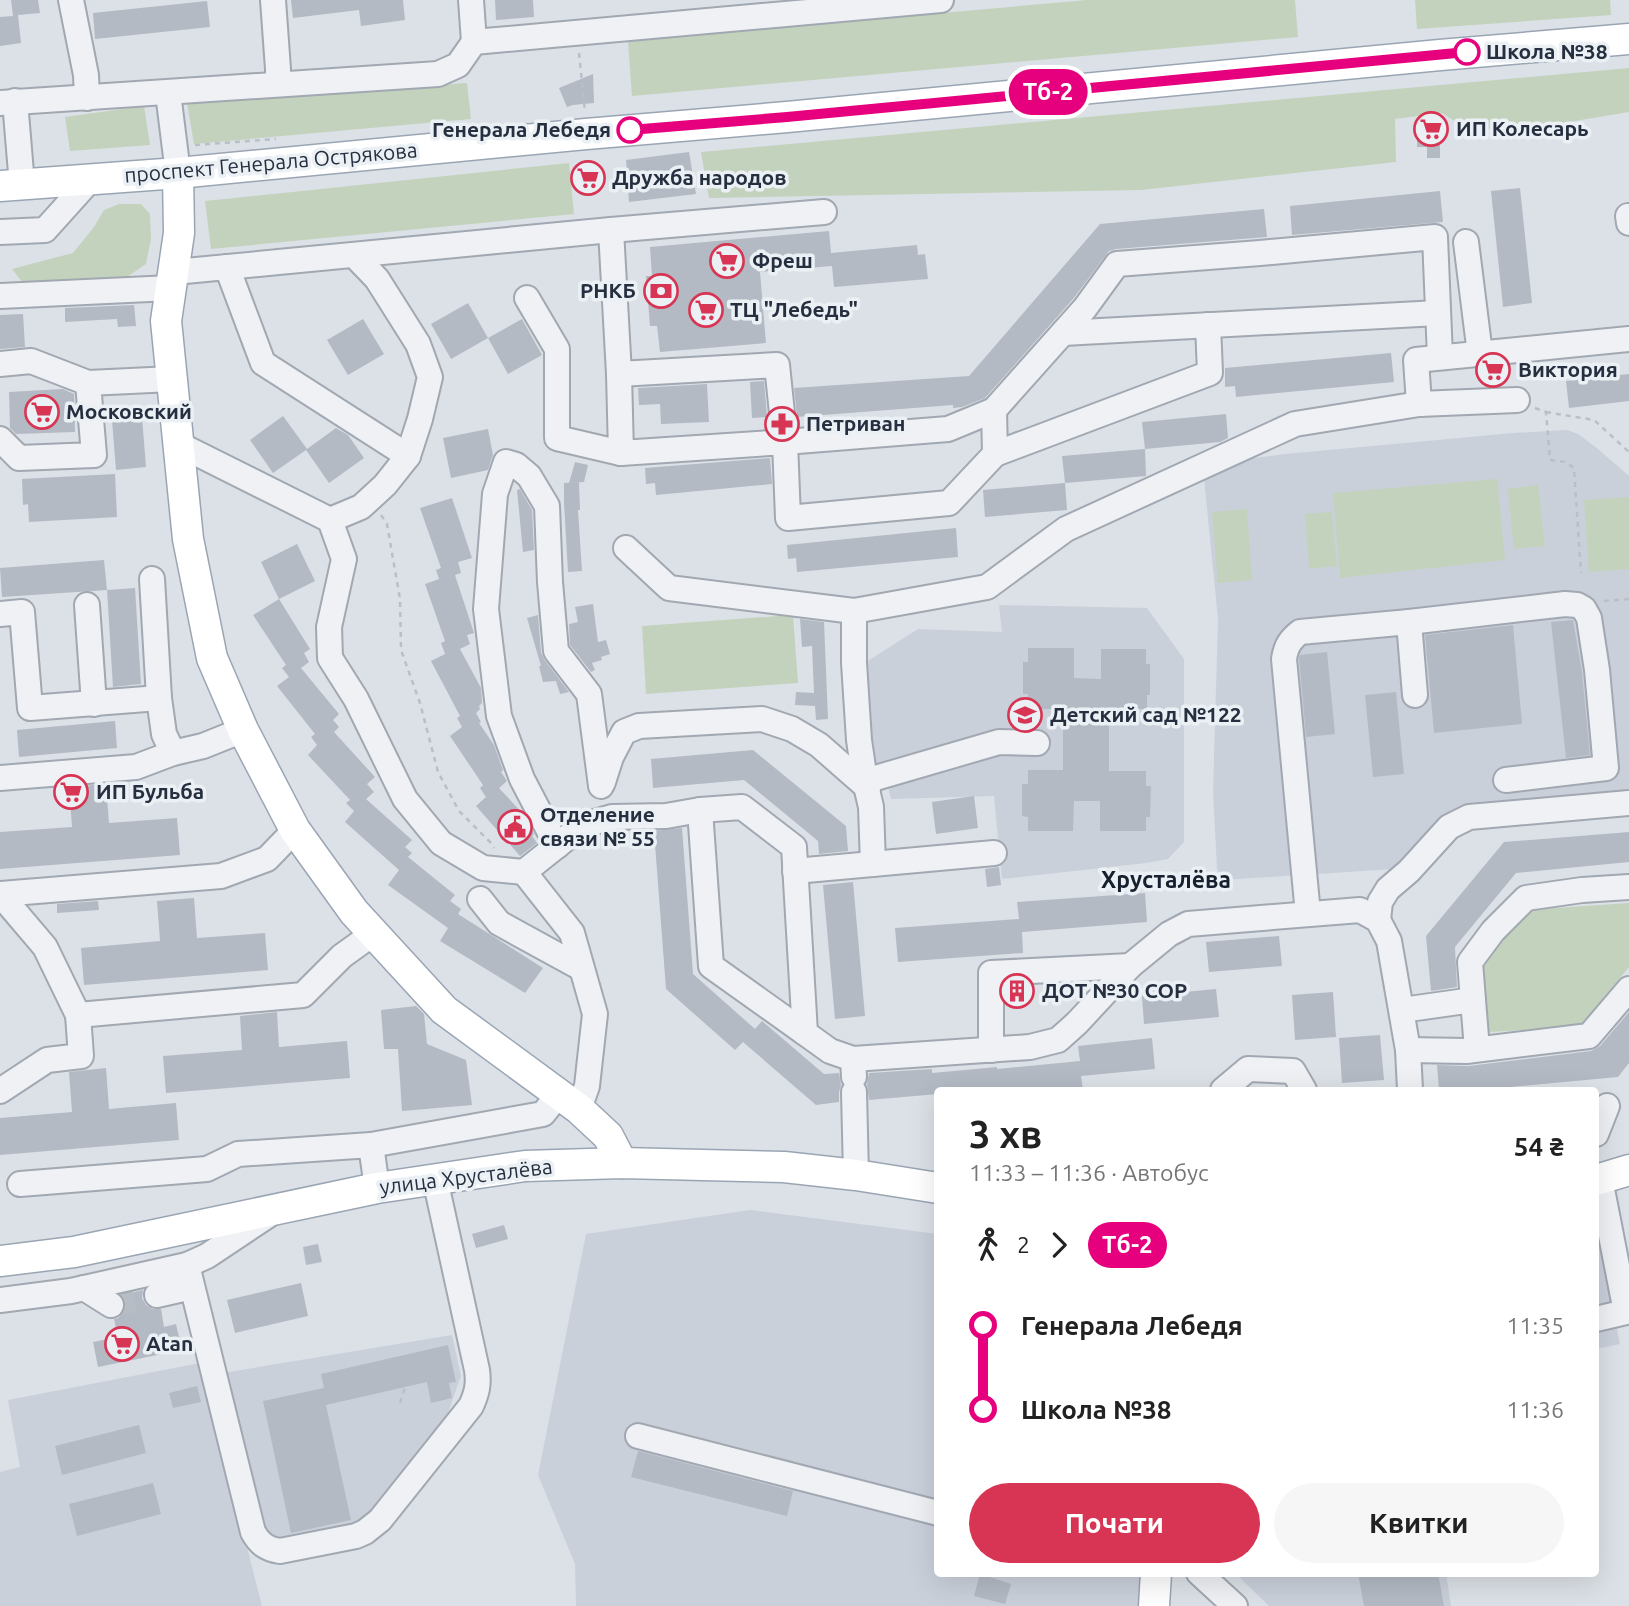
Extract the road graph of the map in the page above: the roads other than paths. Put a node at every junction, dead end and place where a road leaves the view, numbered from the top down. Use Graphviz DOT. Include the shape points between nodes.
graph roads {
  1 [pos="71,0"];
  2 [pos="273,0"];
  3 [pos="471,0"];
  4 [pos="941,0"];
  5 [pos="799,6"];
  6 [pos="1629,39"];
  7 [pos="474,42"];
  8 [pos="278,84"];
  9 [pos="168,93"];
  10 [pos="86,98"];
  11 [pos="8,102"];
  12 [pos="178,173"];
  13 [pos="90,180"];
  14 [pos="11,186"];
  15 [pos="824,212"];
  16 [pos="611,230"];
  17 [pos="0,232"];
  18 [pos="1466,242"];
  19 [pos="354,255"];
  20 [pos="227,267"];
  21 [pos="173,280"];
  22 [pos="0,296"];
  23 [pos="527,298"];
  24 [pos="1438,313"];
  25 [pos="1208,325"];
  26 [pos="1063,333"];
  27 [pos="1629,339"];
  28 [pos="1480,354"];
  29 [pos="1440,357"];
  30 [pos="0,364"];
  31 [pos="619,374"];
  32 [pos="172,379"];
  33 [pos="88,383"];
  34 [pos="1517,400"];
  35 [pos="1419,404"];
  36 [pos="994,410"];
  37 [pos="0,439"];
  38 [pos="785,442"];
  39 [pos="178,444"];
  40 [pos="621,453"];
  41 [pos="995,454"];
  42 [pos="408,456"];
  43 [pos="330,520"];
  44 [pos="626,548"];
  45 [pos="152,579"];
  46 [pos="87,605"];
  47 [pos="854,611"];
  48 [pos="0,614"];
  49 [pos="1409,622"];
  50 [pos="1415,695"];
  51 [pos="159,698"];
  52 [pos="94,704"];
  53 [pos="243,730"];
  54 [pos="1037,743"];
  55 [pos="173,753"];
  56 [pos="0,778"];
  57 [pos="1506,780"];
  58 [pos="866,785"];
  59 [pos="601,786"];
  60 [pos="1629,803"];
  61 [pos="701,810"];
  62 [pos="588,824"];
  63 [pos="295,830"];
  64 [pos="557,846"];
  65 [pos="994,853"];
  66 [pos="873,864"];
  67 [pos="517,871"];
  68 [pos="795,871"];
  69 [pos="1629,887"];
  70 [pos="0,894"];
  71 [pos="480,899"];
  72 [pos="1308,914"];
  73 [pos="1378,920"];
  74 [pos="374,933"];
  75 [pos="1130,966"];
  76 [pos="581,968"];
  77 [pos="1629,989"];
  78 [pos="1473,1000"];
  79 [pos="1402,1010"];
  80 [pos="78,1015"];
  81 [pos="805,1033"];
  82 [pos="1477,1049"];
  83 [pos="991,1050"];
  84 [pos="1408,1050"];
  85 [pos="853,1076"];
  86 [pos="1227,1087"];
  87 [pos="1302,1087"];
  88 [pos="1410,1087"];
  89 [pos="0,1091"];
  90 [pos="569,1101"];
  91 [pos="371,1145"];
  92 [pos="622,1163"];
  93 [pos="1629,1170"];
  94 [pos="856,1175"];
  95 [pos="435,1179"];
  96 [pos="1599,1179"];
  97 [pos="1599,1183"];
  98 [pos="20,1184"];
  99 [pos="934,1187"];
  100 [pos="377,1188"];
  101 [pos="277,1210"];
  102 [pos="1612,1241"];
  103 [pos="61,1255"];
  104 [pos="0,1261"];
  105 [pos="190,1276"];
  106 [pos="77,1290"];
  107 [pos="158,1295"];
  108 [pos="0,1300"];
  109 [pos="111,1305"];
  110 [pos="1599,1318"];
  111 [pos="638,1436"];
  112 [pos="934,1512"];
  113 [pos="1156,1577"];
  114 [pos="1203,1577"];
  115 [pos="1154,1606"];
  116 [pos="1235,1606"];
  1 -- 10 [label="street"];
  2 -- 8 [label="street"];
  3 -- 7 [label="street"];
  4 -- 5 [label="street"];
  5 -- 7 [label="street"];
  6 -- 12 [label="main road, проспект Генерала Острякова"];
  7 -- 8 [label="street" via="458,65 438,74"];
  8 -- 9 [label="street"];
  9 -- 10 [label="street"];
  9 -- 12 [label="street"];
  10 -- 11 [label="street"];
  11 -- 14 [label="street"];
  12 -- 13 [label="main road, проспект Генерала Острякова"];
  12 -- 21 [label="main road" via="179,233"];
  13 -- 14 [label="main road, проспект Генерала Острякова"];
  13 -- 17 [label="street" via="45,230"];
  15 -- 16 [label="street"];
  16 -- 19 [label="street"];
  16 -- 31 [label="street"];
  18 -- 28 [label="street"];
  19 -- 20 [label="street"];
  19 -- 42 [label="street" via="377,279 418,344 430,377"];
  20 -- 21 [label="street"];
  20 -- 42 [label="street" via="263,363"];
  21 -- 22 [label="street"];
  21 -- 32 [label="main road" via="166,321"];
  23 -- 40 [label="street" via="557,349 557,438"];
  24 -- 25 [label="street"];
  24 -- 26 [label="street" via="1435,237 1117,264"];
  24 -- 29 [label="street"];
  25 -- 26 [label="street"];
  25 -- 41 [label="street" via="1210,373"];
  26 -- 36 [label="street"];
  27 -- 28 [label="street"];
  28 -- 29 [label="street"];
  29 -- 35 [label="street" via="1416,360"];
  30 -- 33 [label="street" via="32,361"];
  31 -- 38 [label="street" via="777,365"];
  31 -- 40 [label="street"];
  32 -- 33 [label="street"];
  32 -- 39 [label="main road"];
  33 -- 37 [label="street" via="94,455 19,458"];
  34 -- 35 [label="street"];
  35 -- 47 [label="street" via="1295,424 1066,529 987,587"];
  36 -- 38 [label="street" via="948,429"];
  36 -- 41 [label="street"];
  38 -- 40 [label="street"];
  38 -- 41 [label="street" via="788,518 949,503"];
  39 -- 43 [label="street"];
  39 -- 53 [label="main road" via="188,539 212,658"];
  42 -- 43 [label="street" via="361,507"];
  43 -- 67 [label="street" via="344,559 329,628 330,659 356,699 405,799 442,843 483,868"];
  44 -- 47 [label="street" via="669,588"];
  45 -- 51 [label="street"];
  46 -- 52 [label="street"];
  47 -- 58 [label="street" via="857,714"];
  48 -- 52 [label="street" via="22,612 30,708"];
  49 -- 50 [label="street"];
  49 -- 57 [label="street" via="1565,604 1584,609 1597,670 1606,768"];
  49 -- 72 [label="street" via="1300,632 1286,647"];
  51 -- 52 [label="street"];
  51 -- 55 [label="street" via="164,734"];
  53 -- 55 [label="street"];
  53 -- 63 [label="main road"];
  54 -- 58 [label="street" via="999,743"];
  55 -- 56 [label="street" via="136,767"];
  58 -- 59 [label="street" via="819,745 762,719 639,726 624,732"];
  58 -- 66 [label="street"];
  59 -- 62 [label="street"];
  59 -- 64 [label="street" via="589,694 556,651 547,506 529,476 506,462 495,494 486,609 499,716 522,779"];
  60 -- 73 [label="street" via="1469,817 1449,827 1388,889 1380,902"];
  61 -- 62 [label="street" via="612,817"];
  61 -- 68 [label="street" via="742,807 793,847"];
  61 -- 81 [label="street" via="711,966"];
  62 -- 64 [label="street"];
  63 -- 70 [label="street" via="267,859 221,876"];
  63 -- 74 [label="main road"];
  64 -- 67 [label="street"];
  65 -- 66 [label="street"];
  66 -- 68 [label="street"];
  67 -- 76 [label="street" via="572,933"];
  68 -- 81 [label="street"];
  69 -- 78 [label="street" via="1526,898 1470,962"];
  70 -- 80 [label="street" via="45,947"];
  71 -- 76 [label="street" via="499,923"];
  72 -- 73 [label="street" via="1360,910"];
  72 -- 75 [label="street" via="1188,924"];
  73 -- 79 [label="street" via="1389,941"];
  74 -- 80 [label="street" via="303,995"];
  74 -- 90 [label="main road" via="444,1010"];
  75 -- 83 [label="street" via="1058,1040"];
  75 -- 83 [label="street" via="991,973"];
  76 -- 90 [label="street" via="595,1014 587,1086"];
  77 -- 82 [label="street" via="1589,1036"];
  78 -- 79 [label="street"];
  78 -- 82 [label="street"];
  79 -- 84 [label="street"];
  80 -- 89 [label="street" via="81,1056 47,1060"];
  81 -- 85 [label="street"];
  82 -- 84 [label="street"];
  83 -- 85 [label="street"];
  84 -- 88 [label="street"];
  85 -- 94 [label="street"];
  86 -- 87 [label="street" via="1248,1069 1293,1071"];
  90 -- 91 [label="street" via="543,1114"];
  90 -- 92 [label="main road" via="608,1136"];
  91 -- 98 [label="street" via="238,1154 206,1168"];
  91 -- 100 [label="street"];
  92 -- 94 [label="main road, улица Хрусталёва" via="784,1167"];
  92 -- 95 [label="main road, улица Хрусталёва" via="525,1166"];
  93 -- 96 [label="main road"];
  94 -- 99 [label="main road, улица Хрусталёва"];
  95 -- 100 [label="main road, улица Хрусталёва"];
  95 -- 105 [label="street" via="477,1370 477,1395 380,1520 356,1536 280,1551 257,1539"];
  97 -- 102 [label="street"];
  100 -- 101 [label="main road, улица Хрусталёва"];
  101 -- 103 [label="main road, улица Хрусталёва"];
  101 -- 105 [label="street" via="207,1256"];
  102 -- 110 [label="street" via="1626,1312"];
  103 -- 104 [label="main road, улица Хрусталёва"];
  103 -- 106 [label="street"];
  105 -- 106 [label="street"];
  105 -- 107 [label="street"];
  106 -- 108 [label="street"];
  106 -- 109 [label="street"];
  111 -- 112 [label="street"];
  113 -- 115 [label="main road"];
  114 -- 116 [label="street"];
}
